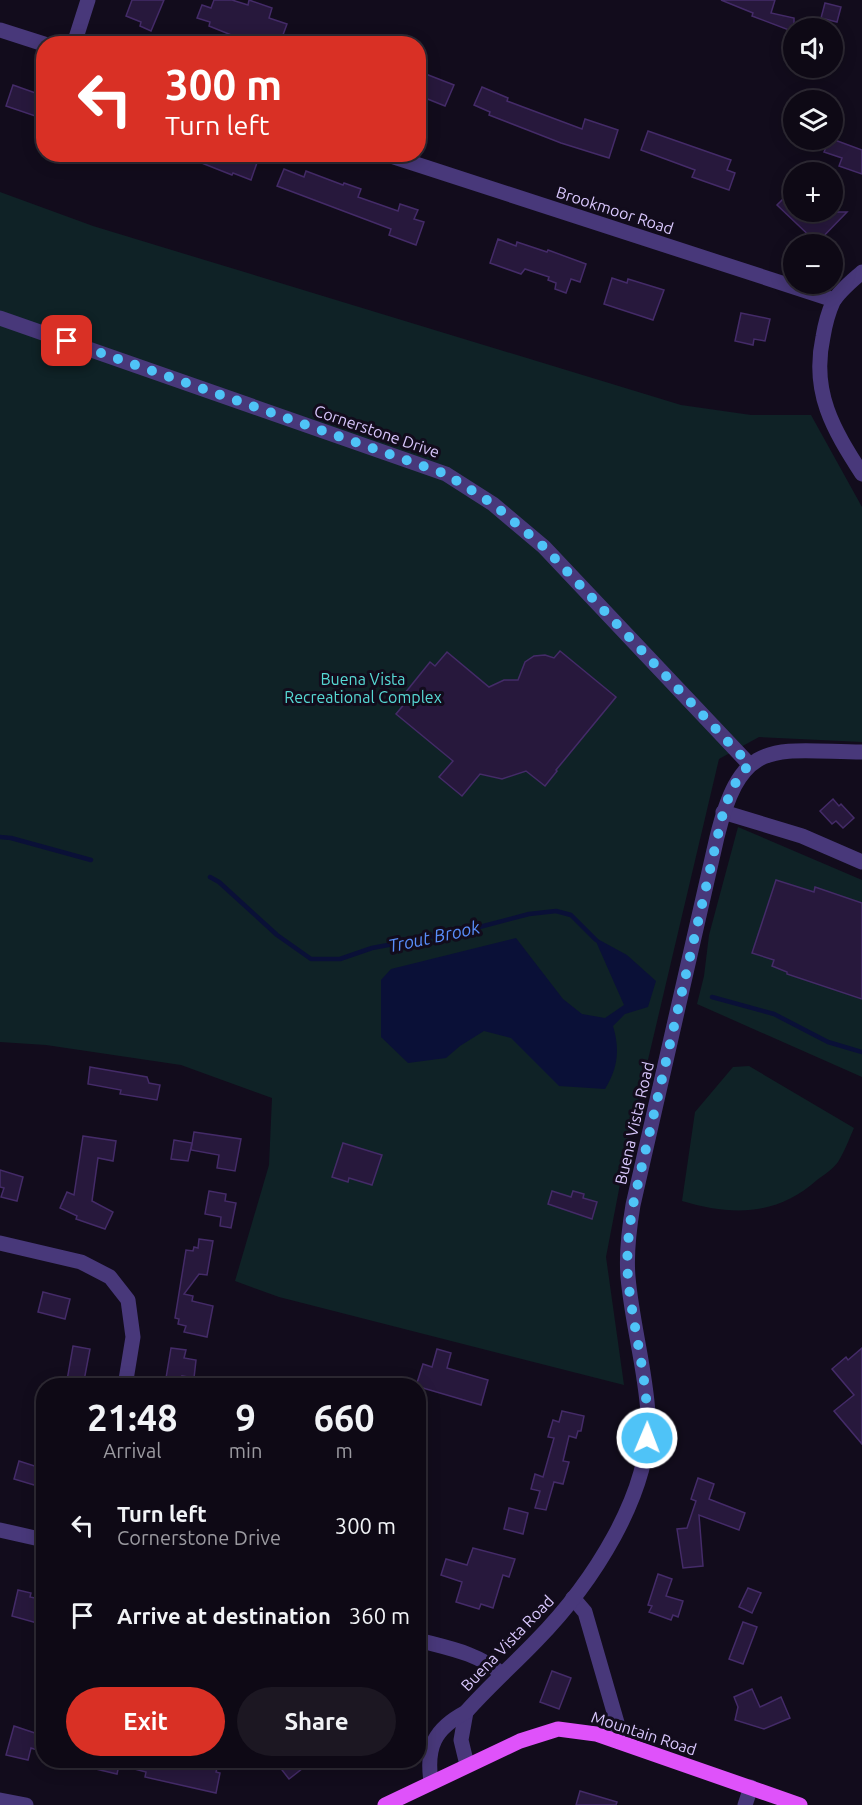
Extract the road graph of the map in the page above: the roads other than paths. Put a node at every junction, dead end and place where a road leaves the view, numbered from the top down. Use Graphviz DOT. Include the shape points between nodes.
graph roads {
  1 [pos="88,0"];
  2 [pos="0,30"];
  3 [pos="77,36"];
  4 [pos="36,41"];
  5 [pos="410,162"];
  6 [pos="862,272"];
  7 [pos="834,300"];
  8 [pos="0,318"];
  9 [pos="862,474"];
  10 [pos="862,752"];
  11 [pos="749,764"];
  12 [pos="723,813"];
  13 [pos="862,862"];
  14 [pos="0,1243"];
  15 [pos="126,1378"];
  16 [pos="0,1530"];
  17 [pos="36,1538"];
  18 [pos="573,1598"];
  19 [pos="426,1642"];
  20 [pos="502,1674"];
  21 [pos="466,1712"];
  22 [pos="617,1741"];
  23 [pos="467,1765"];
  24 [pos="431,1782"];
  25 [pos="751,1787"];
  26 [pos="0,1800"];
  27 [pos="26,1805"];
  28 [pos="386,1805"];
  29 [pos="745,1805"];
  30 [pos="800,1805"];
  1 -- 3 [label="street"];
  2 -- 4 [label="street"];
  5 -- 7 [label="street, Brookmoor Road"];
  6 -- 7 [label="street"];
  7 -- 9 [label="street" via="821,344 820,388 833,425"];
  8 -- 11 [label="street, Cornerstone Drive" via="446,474 493,504 544,547"];
  10 -- 11 [label="street" via="768,753"];
  11 -- 12 [label="street, Buena Vista Road" via="732,788"];
  12 -- 13 [label="street" via="802,836"];
  12 -- 18 [label="street, Buena Vista Road" via="628,1240 630,1300 648,1414 643,1463 622,1518"];
  14 -- 15 [label="street" via="81,1262 110,1277 128,1300 133,1337"];
  16 -- 17 [label="street"];
  18 -- 20 [label="street, Buena Vista Road" via="537,1641"];
  18 -- 22 [label="street, Buena Vista Road" via="585,1612 618,1726"];
  19 -- 20 [label="street" via="469,1654 490,1663"];
  20 -- 21 [label="street, Buena Vista Road"];
  21 -- 23 [label="street, Buena Vista Road" via="462,1740"];
  21 -- 24 [label="street, Buena Vista Road" via="447,1725 433,1742 428,1764"];
  22 -- 23 [label="main road, Mountain Road" via="558,1729"];
  22 -- 25 [label="main road, Mountain Road"];
  23 -- 24 [label="main road, Mountain Road"];
  24 -- 28 [label="main road, Mountain Road"];
  25 -- 29 [label="street"];
  25 -- 30 [label="main road, Mountain Road"];
  26 -- 27 [label="street"];
}
